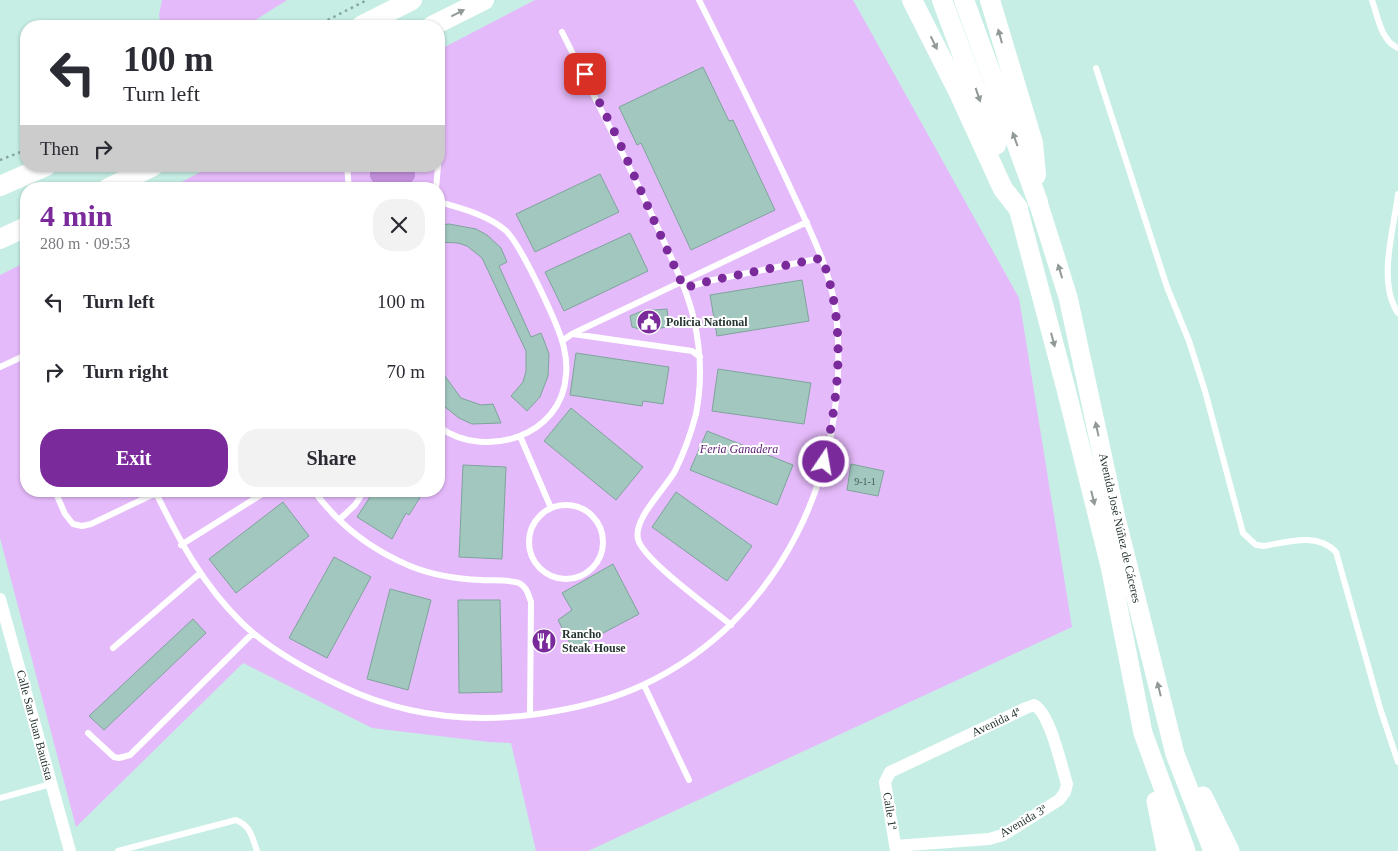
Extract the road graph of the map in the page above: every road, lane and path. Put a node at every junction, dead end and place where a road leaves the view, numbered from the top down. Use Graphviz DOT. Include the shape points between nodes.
graph roads {
  1 [pos="367,0"];
  2 [pos="412,0"];
  3 [pos="484,0"];
  4 [pos="700,0"];
  5 [pos="912,0"];
  6 [pos="942,0"];
  7 [pos="964,0"];
  8 [pos="990,0"];
  9 [pos="1372,0"];
  10 [pos="328,20"];
  11 [pos="373,20"];
  12 [pos="444,20"];
  13 [pos="562,32"];
  14 [pos="1398,48"];
  15 [pos="1096,68"];
  16 [pos="20,152"];
  17 [pos="0,160"];
  18 [pos="32,172"];
  19 [pos="141,172"];
  20 [pos="121,182"];
  21 [pos="0,186"];
  22 [pos="1398,194"];
  23 [pos="1038,202"];
  24 [pos="445,204"];
  25 [pos="1018,208"];
  26 [pos="808,222"];
  27 [pos="20,230"];
  28 [pos="0,239"];
  29 [pos="822,258"];
  30 [pos="683,285"];
  31 [pos="1398,313"];
  32 [pos="572,334"];
  33 [pos="562,342"];
  34 [pos="700,357"];
  35 [pos="20,358"];
  36 [pos="0,367"];
  37 [pos="445,431"];
  38 [pos="520,436"];
  39 [pos="58,497"];
  40 [pos="145,497"];
  41 [pos="158,497"];
  42 [pos="257,497"];
  43 [pos="319,497"];
  44 [pos="360,497"];
  45 [pos="551,508"];
  46 [pos="340,520"];
  47 [pos="181,544"];
  48 [pos="199,574"];
  49 [pos="0,599"];
  50 [pos="732,625"];
  51 [pos="253,633"];
  52 [pos="113,648"];
  53 [pos="644,685"];
  54 [pos="530,715"];
  55 [pos="1167,722"];
  56 [pos="88,733"];
  57 [pos="1143,733"];
  58 [pos="1398,762"];
  59 [pos="890,772"];
  60 [pos="689,780"];
  61 [pos="51,784"];
  62 [pos="0,798"];
  63 [pos="1059,800"];
  64 [pos="896,849"];
  65 [pos="70,851"];
  66 [pos="118,851"];
  67 [pos="257,851"];
  68 [pos="1166,851"];
  69 [pos="1186,851"];
  70 [pos="1213,851"];
  71 [pos="1230,851"];
  1 -- 10 [label="path"];
  2 -- 11 [label="highway"];
  12 -- 3 [label="highway, one-way"];
  4 -- 26 [label="lane"];
  5 -- 25 [label="highway, one-way" via="1003,189"];
  6 -- 25 [label="highway, one-way"];
  23 -- 7 [label="highway, one-way"];
  23 -- 8 [label="highway, one-way" via="1033,142"];
  9 -- 14 [label="lane" via="1390,45"];
  13 -- 30 [label="lane" via="617,137"];
  15 -- 58 [label="lane" via="1167,287 1203,383 1243,533 1256,545 1312,540 1330,546 1336,552"];
  16 -- 17 [label="path"];
  18 -- 21 [label="highway"];
  19 -- 20 [label="highway"];
  22 -- 31 [label="lane" via="1387,286"];
  55 -- 23 [label="main road, Avenida José Núñez de Cáceres, one-way" via="1115,514 1068,297"];
  24 -- 33 [label="lane" via="496,224 512,238"];
  25 -- 57 [label="main road, Avenida José Núñez de Cáceres, one-way" via="1110,566"];
  26 -- 29 [label="lane"];
  26 -- 30 [label="lane"];
  27 -- 28 [label="highway"];
  29 -- 30 [label="lane"];
  29 -- 50 [label="lane" via="832,287 839,350 837,389 824,462 804,521 787,556"];
  30 -- 32 [label="lane"];
  30 -- 34 [label="lane" via="694,319"];
  32 -- 33 [label="lane"];
  32 -- 34 [label="lane" via="692,351"];
  33 -- 38 [label="lane" via="566,375 559,400 545,420"];
  34 -- 50 [label="lane" via="696,414 684,451 662,493 642,517 637,537 647,555"];
  35 -- 36 [label="lane"];
  37 -- 38 [label="lane" via="461,440 475,442 508,442"];
  38 -- 45 [label="lane"];
  39 -- 40 [label="lane" via="73,524 82,526"];
  41 -- 47 [label="lane"];
  42 -- 47 [label="lane"];
  43 -- 46 [label="lane"];
  44 -- 46 [label="lane"];
  45 -- 45 [label="lane" via="576,506 597,521 602,533 600,558 582,576 558,579 538,568 532,558 529,540 533,524"];
  46 -- 54 [label="lane" via="367,542 410,566 455,578 509,581 520,584 527,591 531,602"];
  47 -- 48 [label="lane"];
  48 -- 51 [label="lane"];
  48 -- 52 [label="lane"];
  49 -- 61 [label="street, Calle San Juan Bautista"];
  50 -- 53 [label="lane" via="712,642"];
  51 -- 54 [label="lane" via="267,645 321,676 384,704 443,717 486,719"];
  51 -- 56 [label="lane" via="130,755 114,756"];
  53 -- 54 [label="lane" via="579,708"];
  53 -- 60 [label="lane"];
  55 -- 70 [label="main road, Avenida José Núñez de Cáceres" via="1175,754"];
  55 -- 71 [label="main road"];
  57 -- 68 [label="main road"];
  57 -- 69 [label="main road, Avenida José Núñez de Cáceres"];
  59 -- 63 [label="street, Avenida 4ª" via="1034,704 1046,718 1067,784"];
  59 -- 64 [label="street, Calle 1ª" via="885,782"];
  61 -- 62 [label="lane"];
  61 -- 65 [label="street, Calle San Juan Bautista"];
  63 -- 64 [label="street, Avenida 3ª" via="1013,830 989,839"];
  66 -- 67 [label="lane" via="236,820 250,830"];
}
